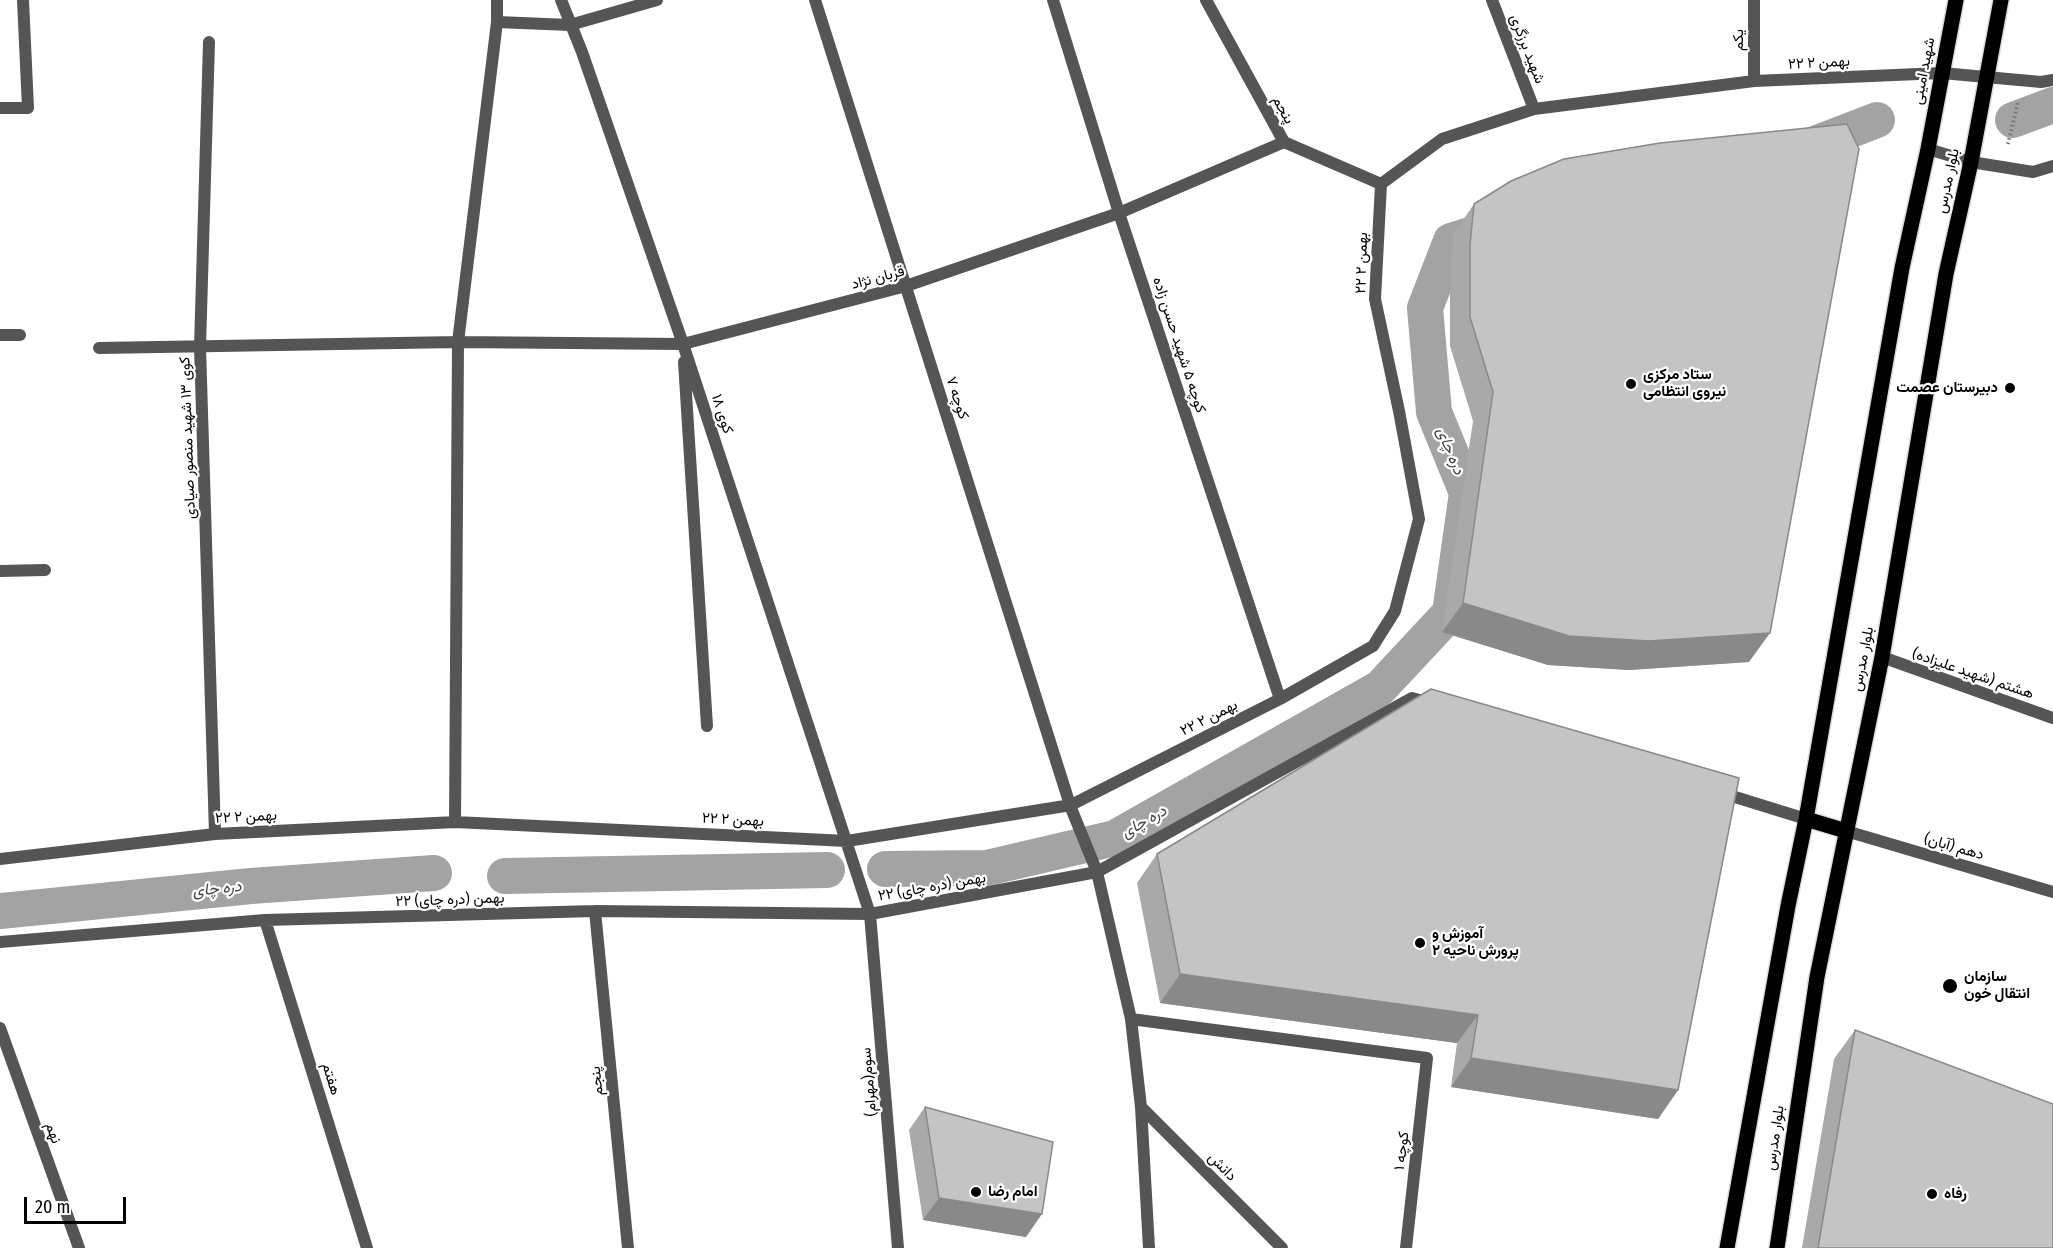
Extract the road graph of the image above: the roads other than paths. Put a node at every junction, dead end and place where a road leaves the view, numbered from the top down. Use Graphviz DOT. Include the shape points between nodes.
graph roads {
  1 [pos="23,0"];
  2 [pos="498,0"];
  3 [pos="561,0"];
  4 [pos="657,0"];
  5 [pos="815,0"];
  6 [pos="1053,0"];
  7 [pos="1206,0"];
  8 [pos="1492,0"];
  9 [pos="1754,0"];
  10 [pos="1956,0"];
  11 [pos="2001,0"];
  12 [pos="497,22"];
  13 [pos="570,25"];
  14 [pos="209,42"];
  15 [pos="1942,73"];
  16 [pos="1987,78"];
  17 [pos="2053,80"];
  18 [pos="1754,81"];
  19 [pos="0,108"];
  20 [pos="1534,109"];
  21 [pos="1284,142"];
  22 [pos="1928,149"];
  23 [pos="1971,162"];
  24 [pos="2053,166"];
  25 [pos="1381,184"];
  26 [pos="1119,213"];
  27 [pos="906,286"];
  28 [pos="0,335"];
  29 [pos="20,335"];
  30 [pos="458,342"];
  31 [pos="683,344"];
  32 [pos="200,347"];
  33 [pos="99,348"];
  34 [pos="45,570"];
  35 [pos="0,571"];
  36 [pos="1882,657"];
  37 [pos="1280,699"];
  38 [pos="1446,708"];
  39 [pos="2053,718"];
  40 [pos="707,726"];
  41 [pos="1705,788"];
  42 [pos="1071,807"];
  43 [pos="1806,819"];
  44 [pos="455,822"];
  45 [pos="1846,831"];
  46 [pos="215,834"];
  47 [pos="847,841"];
  48 [pos="0,859"];
  49 [pos="1097,872"];
  50 [pos="2053,892"];
  51 [pos="595,911"];
  52 [pos="870,914"];
  53 [pos="265,920"];
  54 [pos="0,942"];
  55 [pos="1131,1019"];
  56 [pos="0,1028"];
  57 [pos="1141,1107"];
  58 [pos="79,1248"];
  59 [pos="367,1248"];
  60 [pos="628,1248"];
  61 [pos="898,1248"];
  62 [pos="1149,1248"];
  63 [pos="1282,1248"];
  64 [pos="1406,1248"];
  65 [pos="1727,1248"];
  66 [pos="1777,1248"];
  1 -- 19 [label="street" via="28,108"];
  2 -- 12 [label="street"];
  3 -- 13 [label="street, کوی ۱۸"];
  4 -- 13 [label="street"];
  5 -- 27 [label="street, کوچه ۷"];
  6 -- 26 [label="street, کوچه ۵ شهید حسن زاده"];
  7 -- 21 [label="street, پنجم"];
  8 -- 20 [label="street, شهید برزگری"];
  9 -- 18 [label="street, یکم"];
  10 -- 15 [label="main road, شهید امینی"];
  11 -- 16 [label="main road"];
  12 -- 13 [label="street"];
  12 -- 30 [label="street"];
  13 -- 31 [label="street, کوی ۱۸"];
  14 -- 32 [label="street, کوی ۱۳ شهید منصور صیادی"];
  15 -- 16 [label="street, ۲۲ بهمن ۲"];
  15 -- 18 [label="street, ۲۲ بهمن ۲"];
  15 -- 22 [label="main road, شهید امینی"];
  16 -- 17 [label="street, ۲۲ بهمن ۲"];
  16 -- 23 [label="main road, بلوار مدرس"];
  18 -- 20 [label="street, ۲۲ بهمن ۲"];
  20 -- 25 [label="street, ۲۲ بهمن ۲" via="1442,139"];
  21 -- 25 [label="street, پنجم"];
  21 -- 26 [label="street, قربان نژاد"];
  22 -- 23 [label="street"];
  22 -- 43 [label="main road, بلوار مدرس" via="1902,268"];
  23 -- 24 [label="street" via="2033,172"];
  23 -- 36 [label="main road, بلوار مدرس" via="1946,274"];
  25 -- 37 [label="street, ۲۲ بهمن ۲" via="1375,299 1419,519 1395,610 1373,646"];
  26 -- 27 [label="street, قربان نژاد"];
  26 -- 37 [label="street, کوچه ۵ شهید حسن زاده"];
  27 -- 31 [label="street, قربان نژاد"];
  27 -- 42 [label="street, کوچه ۷"];
  28 -- 29 [label="street"];
  30 -- 31 [label="street, قربان نژاد"];
  30 -- 32 [label="street, قربان نژاد"];
  30 -- 44 [label="street"];
  31 -- 40 [label="street"];
  31 -- 47 [label="street, کوی ۱۸"];
  32 -- 33 [label="street, قربان نژاد"];
  32 -- 46 [label="street, کوی ۱۳ شهید منصور صیادی"];
  34 -- 35 [label="street"];
  36 -- 39 [label="street, هشتم (شهید علیزاده)"];
  36 -- 45 [label="main road, بلوار مدرس"];
  37 -- 42 [label="street, ۲۲ بهمن ۲"];
  38 -- 49 [label="street, ۲۲ بهمن (دره چای)" via="1412,698"];
  41 -- 43 [label="street"];
  42 -- 47 [label="street, ۲۲ بهمن ۲"];
  42 -- 49 [label="street, کوچه ۷"];
  43 -- 45 [label="main road"];
  43 -- 65 [label="main road, بلوار مدرس"];
  44 -- 46 [label="street, ۲۲ بهمن ۲"];
  44 -- 47 [label="street, ۲۲ بهمن ۲"];
  45 -- 50 [label="street, دهم (آبان)"];
  45 -- 66 [label="main road, بلوار مدرس" via="1817,977"];
  46 -- 48 [label="street, ۲۲ بهمن ۲"];
  47 -- 52 [label="street, کوی ۱۸"];
  49 -- 52 [label="street, ۲۲ بهمن (دره چای)"];
  49 -- 55 [label="street, کوچه ۷"];
  51 -- 52 [label="street, ۲۲ بهمن (دره چای)"];
  51 -- 53 [label="street, ۲۲ بهمن (دره چای)"];
  51 -- 60 [label="street, پنجم"];
  52 -- 61 [label="street, سوم(مهرام)"];
  53 -- 54 [label="street, ۲۲ بهمن (دره چای)"];
  53 -- 59 [label="street, هفتم"];
  55 -- 57 [label="street, کوچه ۷"];
  55 -- 64 [label="street, کوچه ۱" via="1428,1058"];
  56 -- 58 [label="street, نهم"];
  57 -- 62 [label="street, کوچه ۷"];
  57 -- 63 [label="street, دانش"];
}
